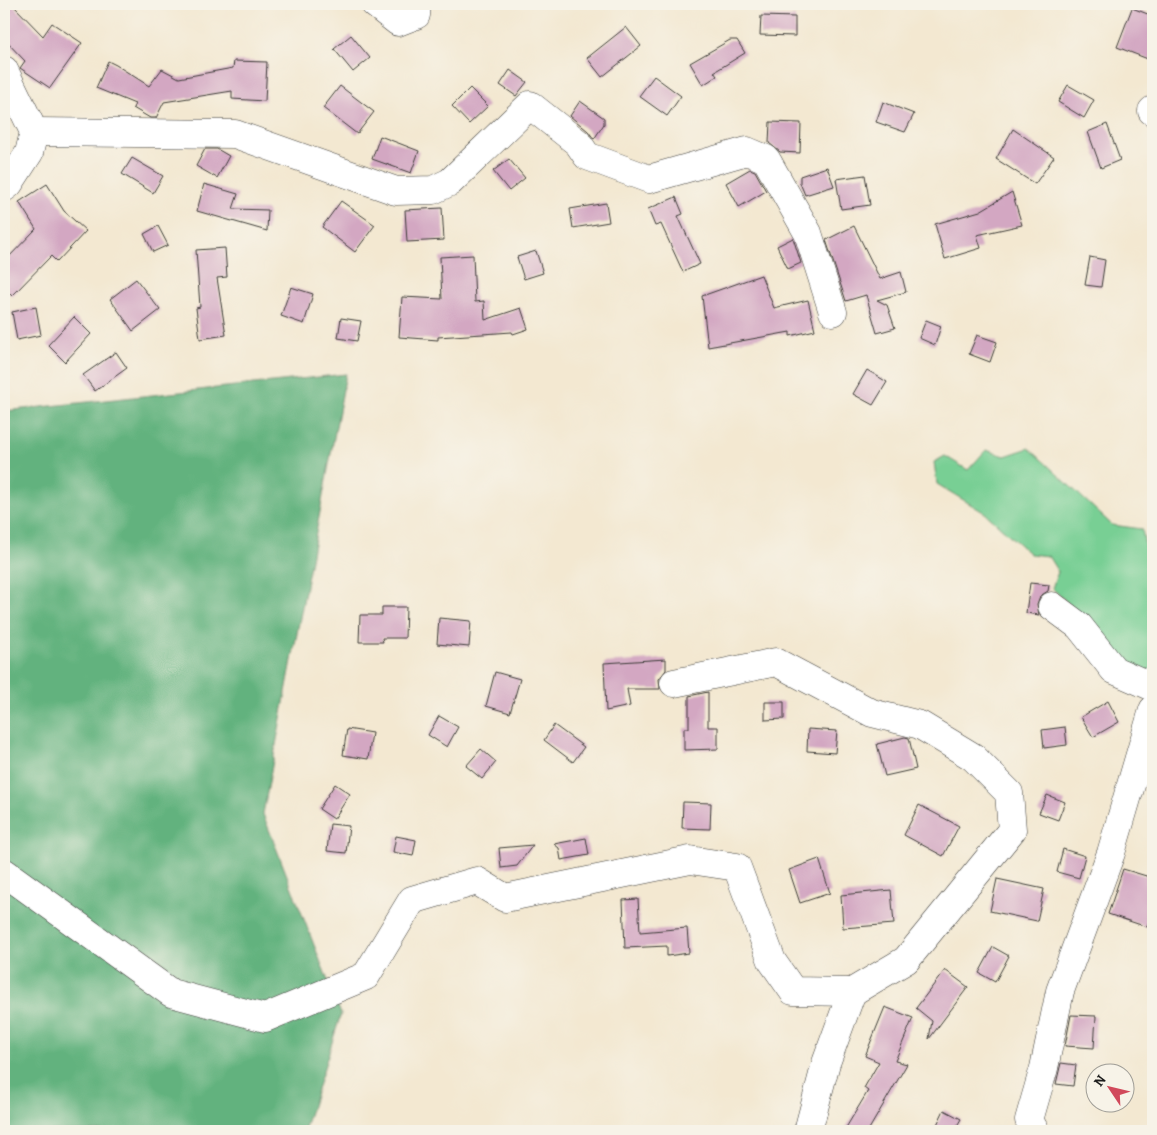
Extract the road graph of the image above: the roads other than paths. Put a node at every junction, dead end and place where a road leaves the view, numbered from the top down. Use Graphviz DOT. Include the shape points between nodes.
graph roads {
  1 [pos="375,4"];
  2 [pos="417,4"];
  3 [pos="4,70"];
  4 [pos="34,132"];
  5 [pos="4,188"];
  6 [pos="833,312"];
  7 [pos="1052,606"];
  8 [pos="674,683"];
  9 [pos="1153,687"];
  10 [pos="1153,710"];
  11 [pos="4,872"];
  12 [pos="852,992"];
  13 [pos="808,1131"];
  14 [pos="1035,1131"];
  1 -- 2 [label="street" via="398,22 416,15"];
  3 -- 4 [label="street"];
  4 -- 5 [label="street" via="29,153"];
  4 -- 6 [label="street" via="234,134 396,191 433,190 450,182 530,105 578,143 587,156 649,179 747,151 766,159 808,233"];
  7 -- 9 [label="street" via="1079,626 1114,670"];
  8 -- 12 [label="street" via="776,662 872,714 920,724 973,757 1008,793 1012,830 906,960"];
  10 -- 14 [label="street" via="1111,853 1060,991 1029,1120"];
  11 -- 12 [label="street" via="171,993 265,1018 366,976 412,900 477,881 505,898 690,860 737,866 772,961 792,991"];
  12 -- 13 [label="street" via="826,1063"];
}
